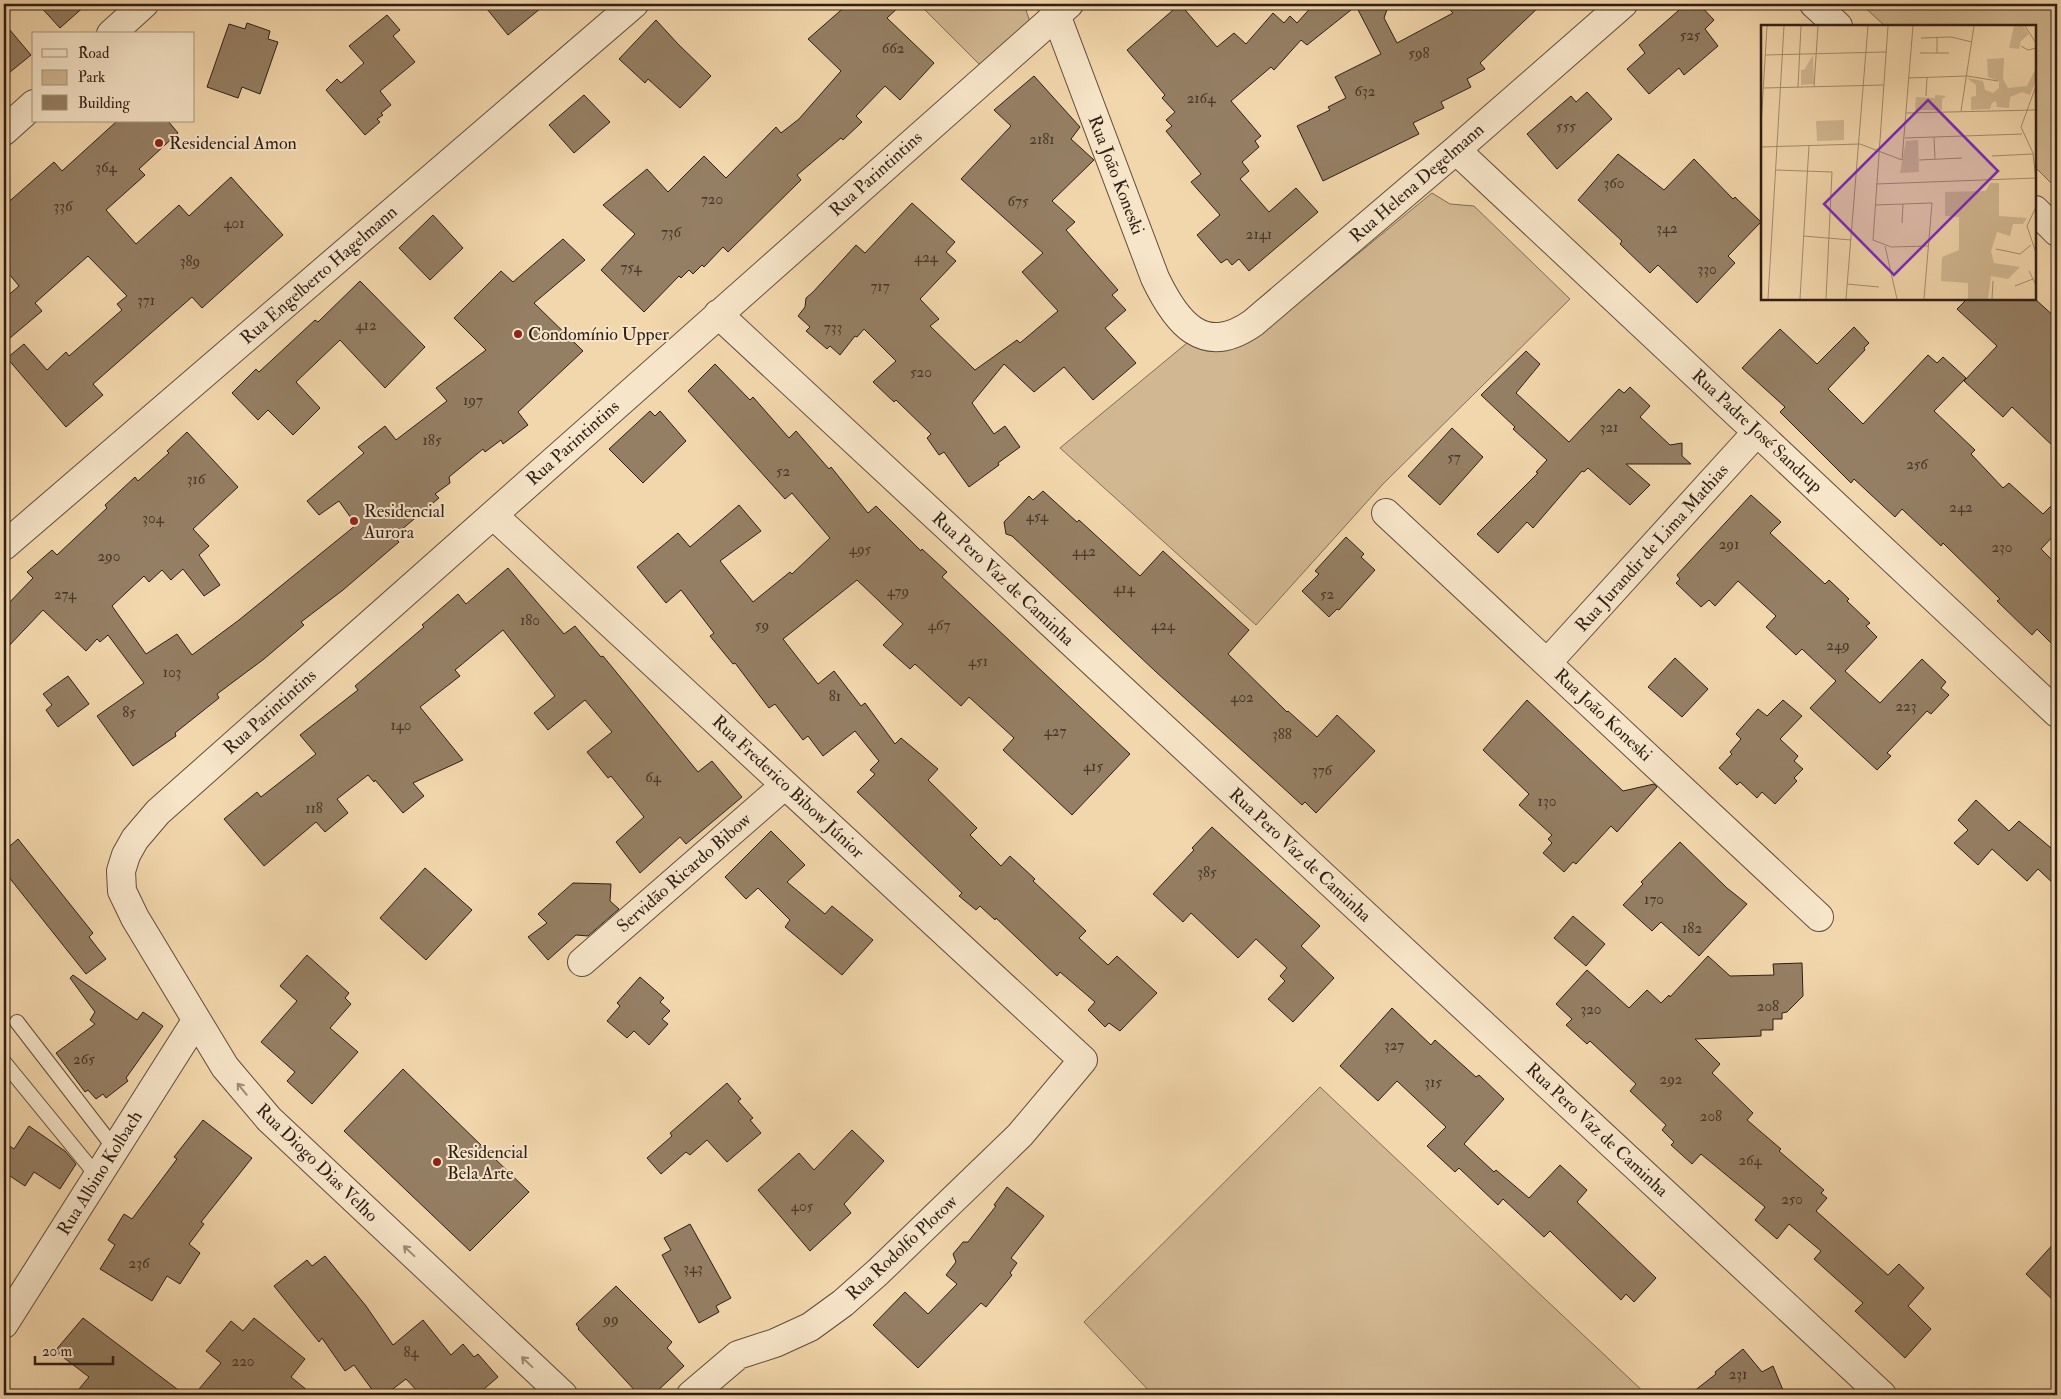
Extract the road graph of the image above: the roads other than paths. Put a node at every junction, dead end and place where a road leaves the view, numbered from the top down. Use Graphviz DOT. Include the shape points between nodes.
graph roads {
  1 [pos="144,4"];
  2 [pos="634,4"];
  3 [pos="1623,4"];
  4 [pos="1814,4"];
  5 [pos="1059,7"];
  6 [pos="1837,25"];
  7 [pos="113,32"];
  8 [pos="32,106"];
  9 [pos="4,131"];
  10 [pos="1456,150"];
  11 [pos="2036,211"];
  12 [pos="2057,232"];
  13 [pos="718,314"];
  14 [pos="1199,333"];
  15 [pos="1757,432"];
  16 [pos="1386,513"];
  17 [pos="493,515"];
  18 [pos="4,546"];
  19 [pos="1547,663"];
  20 [pos="2057,713"];
  21 [pos="785,785"];
  22 [pos="122,891"];
  23 [pos="1819,917"];
  24 [pos="582,962"];
  25 [pos="196,1021"];
  26 [pos="17,1022"];
  27 [pos="1083,1060"];
  28 [pos="4,1062"];
  29 [pos="115,1149"];
  30 [pos="98,1177"];
  31 [pos="4,1324"];
  32 [pos="563,1395"];
  33 [pos="691,1395"];
  34 [pos="1882,1395"];
  1 -- 7 [label="street"];
  2 -- 18 [label="street, Rua Engelberto Hagelmann"];
  3 -- 10 [label="street, Rua Helena Degelmann"];
  4 -- 6 [label="street"];
  5 -- 13 [label="street, Rua Parintintins"];
  5 -- 14 [label="street, Rua João Koneski" via="1155,278 1166,302 1181,320"];
  8 -- 9 [label="street"];
  10 -- 14 [label="street, Rua Helena Degelmann" via="1253,323 1225,337"];
  10 -- 15 [label="street, Rua Padre José Sandrup"];
  11 -- 12 [label="street"];
  13 -- 17 [label="street, Rua Parintintins"];
  13 -- 34 [label="street, Rua Pero Vaz de Caminha"];
  15 -- 19 [label="street, Rua Jurandir de Lima Mathias"];
  15 -- 20 [label="street, Rua Padre José Sandrup"];
  16 -- 19 [label="street, Rua João Koneski"];
  17 -- 21 [label="street, Rua Frederico Bibow Júnior"];
  17 -- 22 [label="street, Rua Parintintins" via="158,812 126,855 121,871"];
  19 -- 23 [label="street, Rua João Koneski"];
  21 -- 24 [label="street, Servidão Ricardo Bibow"];
  21 -- 27 [label="street, Rua Frederico Bibow Júnior"];
  22 -- 25 [label="street, Rua Diogo Dias Velho"];
  25 -- 29 [label="street, Rua Albino Kolbach"];
  32 -- 25 [label="street, Rua Diogo Dias Velho, one-way" via="268,1119 225,1067"];
  26 -- 29 [label="lane"];
  27 -- 33 [label="street, Rua Rodolfo Plotow" via="1020,1135 843,1303 810,1327 738,1356"];
  28 -- 30 [label="lane"];
  29 -- 30 [label="street, Rua Albino Kolbach"];
  30 -- 31 [label="street, Rua Albino Kolbach"];
}
